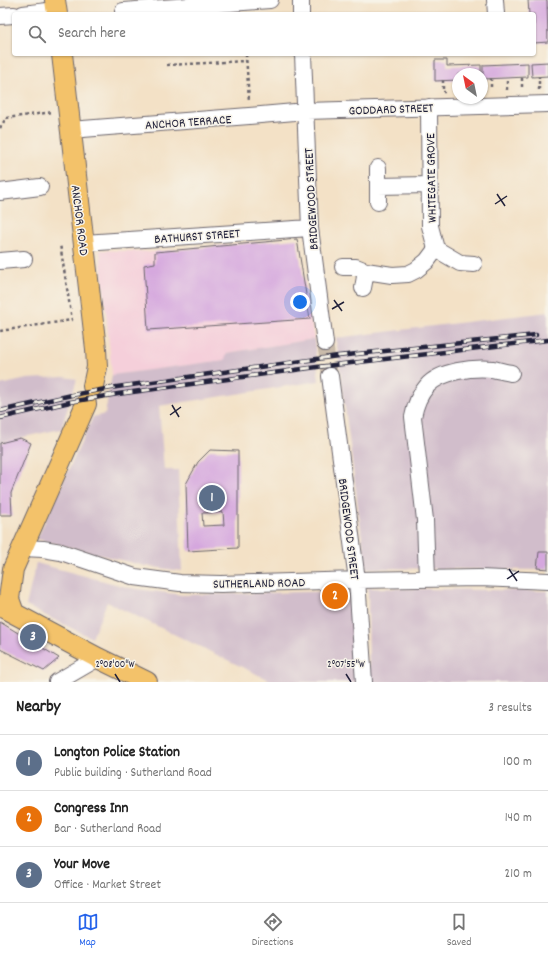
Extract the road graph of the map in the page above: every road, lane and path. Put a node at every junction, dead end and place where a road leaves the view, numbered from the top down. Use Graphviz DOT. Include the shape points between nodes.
graph roads {
  1 [pos="270,0"];
  2 [pos="301,0"];
  3 [pos="495,0"];
  4 [pos="129,7"];
  5 [pos="56,8"];
  6 [pos="34,12"];
  7 [pos="301,12"];
  8 [pos="496,12"];
  9 [pos="12,15"];
  10 [pos="0,16"];
  11 [pos="62,56"];
  12 [pos="246,56"];
  13 [pos="303,56"];
  14 [pos="246,61"];
  15 [pos="167,65"];
  16 [pos="539,77"];
  17 [pos="491,78"];
  18 [pos="507,78"];
  19 [pos="522,78"];
  20 [pos="443,80"];
  21 [pos="491,90"];
  22 [pos="507,90"];
  23 [pos="522,90"];
  24 [pos="539,90"];
  25 [pos="451,92"];
  26 [pos="548,104"];
  27 [pos="429,107"];
  28 [pos="306,110"];
  29 [pos="68,111"];
  30 [pos="250,116"];
  31 [pos="0,128"];
  32 [pos="70,130"];
  33 [pos="378,168"];
  34 [pos="429,185"];
  35 [pos="378,186"];
  36 [pos="40,187"];
  37 [pos="0,192"];
  38 [pos="378,202"];
  39 [pos="310,228"];
  40 [pos="84,243"];
  41 [pos="60,244"];
  42 [pos="436,249"];
  43 [pos="24,260"];
  44 [pos="0,261"];
  45 [pos="474,264"];
  46 [pos="343,267"];
  47 [pos="366,271"];
  48 [pos="362,288"];
  49 [pos="0,331"];
  50 [pos="325,343"];
  51 [pos="511,373"];
  52 [pos="330,376"];
  53 [pos="22,548"];
  54 [pos="7,575"];
  55 [pos="427,579"];
  56 [pos="357,580"];
  57 [pos="548,581"];
  58 [pos="7,610"];
  59 [pos="98,658"];
  60 [pos="58,682"];
  61 [pos="148,682"];
  62 [pos="364,682"];
  1 -- 4 [label="street"];
  2 -- 7 [label="street"];
  3 -- 8 [label="street"];
  5 -- 6 [label="street"];
  9 -- 10 [label="street"];
  11 -- 29 [label="main road, ANCHOR ROAD"];
  12 -- 14 [label="path"];
  13 -- 28 [label="street, BRIDGEWOOD STREET"];
  14 -- 15 [label="path"];
  14 -- 30 [label="path"];
  16 -- 24 [label="path"];
  17 -- 21 [label="path"];
  18 -- 22 [label="path"];
  19 -- 23 [label="path"];
  20 -- 25 [label="path" via="443,92"];
  26 -- 27 [label="street, GODDARD STREET"];
  27 -- 28 [label="street, GODDARD STREET"];
  27 -- 34 [label="street, WHITEGATE GROVE"];
  28 -- 30 [label="street, ANCHOR TERRACE"];
  28 -- 39 [label="street, BRIDGEWOOD STREET"];
  29 -- 31 [label="path" via="6,118"];
  29 -- 32 [label="main road, ANCHOR ROAD"];
  30 -- 32 [label="street, ANCHOR TERRACE"];
  32 -- 40 [label="main road, ANCHOR ROAD"];
  33 -- 35 [label="street"];
  34 -- 35 [label="street"];
  34 -- 42 [label="street, WHITEGATE GROVE" via="430,226"];
  35 -- 38 [label="street"];
  36 -- 37 [label="street"];
  39 -- 40 [label="street, BATHURST STREET"];
  39 -- 50 [label="street, BRIDGEWOOD STREET"];
  40 -- 53 [label="main road, ANCHOR ROAD" via="97,367 90,395"];
  41 -- 49 [label="path" via="72,320"];
  42 -- 45 [label="street" via="460,262"];
  42 -- 47 [label="street" via="427,261 408,274 392,275"];
  43 -- 44 [label="street"];
  46 -- 47 [label="street" via="356,267"];
  47 -- 48 [label="street"];
  51 -- 55 [label="street" via="480,368 451,373 428,384 415,407 413,417 424,520"];
  52 -- 56 [label="street, BRIDGEWOOD STREET"];
  53 -- 54 [label="main road, ANCHOR ROAD"];
  53 -- 56 [label="street, SUTHERLAND ROAD" via="61,552 135,577 180,583"];
  54 -- 58 [label="main road, ANCHOR ROAD"];
  55 -- 56 [label="street, SUTHERLAND ROAD"];
  55 -- 57 [label="street, SUTHERLAND ROAD"];
  56 -- 62 [label="street, BRIDGEWOOD STREET"];
  58 -- 59 [label="main road"];
  59 -- 60 [label="street"];
  59 -- 61 [label="main road"];
}
